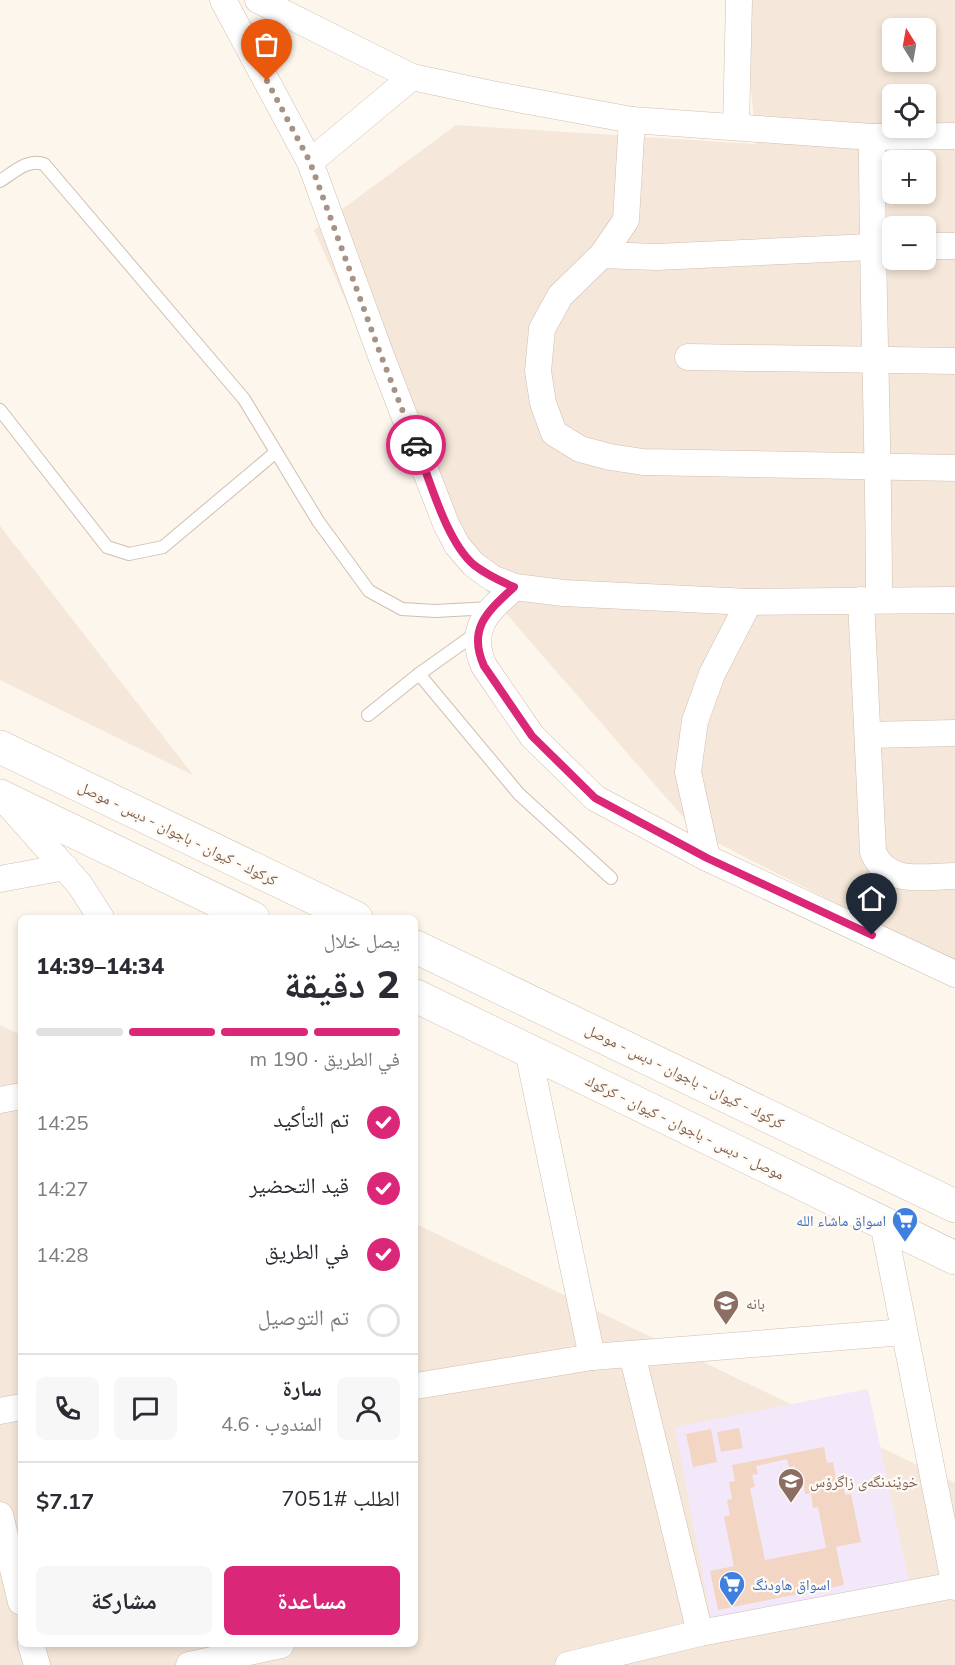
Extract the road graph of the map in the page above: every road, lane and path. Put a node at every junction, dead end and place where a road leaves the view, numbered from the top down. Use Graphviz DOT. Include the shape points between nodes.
graph roads {
  1 [pos="223,0"];
  2 [pos="258,0"];
  3 [pos="740,0"];
  4 [pos="412,77"];
  5 [pos="632,120"];
  6 [pos="736,128"];
  7 [pos="955,136"];
  8 [pos="872,137"];
  9 [pos="310,162"];
  10 [pos="0,181"];
  11 [pos="882,246"];
  12 [pos="936,246"];
  13 [pos="955,246"];
  14 [pos="602,255"];
  15 [pos="688,357"];
  16 [pos="955,361"];
  17 [pos="875,362"];
  18 [pos="0,410"];
  19 [pos="276,452"];
  20 [pos="879,468"];
  21 [pos="955,468"];
  22 [pos="514,587"];
  23 [pos="870,600"];
  24 [pos="955,600"];
  25 [pos="749,602"];
  26 [pos="492,608"];
  27 [pos="479,632"];
  28 [pos="419,674"];
  29 [pos="368,715"];
  30 [pos="955,733"];
  31 [pos="869,735"];
  32 [pos="0,747"];
  33 [pos="1,797"];
  34 [pos="707,858"];
  35 [pos="65,867"];
  36 [pos="955,876"];
  37 [pos="611,878"];
  38 [pos="0,879"];
  39 [pos="99,915"];
  40 [pos="247,915"];
  41 [pos="350,915"];
  42 [pos="418,947"];
  43 [pos="955,974"];
  44 [pos="418,997"];
  45 [pos="528,1051"];
  46 [pos="18,1097"];
  47 [pos="0,1100"];
  48 [pos="955,1206"];
  49 [pos="883,1223"];
  50 [pos="955,1258"];
  51 [pos="904,1332"];
  52 [pos="632,1354"];
  53 [pos="592,1357"];
  54 [pos="418,1386"];
  55 [pos="18,1408"];
  56 [pos="0,1411"];
  57 [pos="0,1515"];
  58 [pos="6,1565"];
  59 [pos="955,1586"];
  60 [pos="18,1595"];
  61 [pos="700,1633"];
  62 [pos="32,1647"];
  63 [pos="282,1651"];
  64 [pos="37,1665"];
  65 [pos="189,1665"];
  66 [pos="568,1665"];
  1 -- 9 [label="street"];
  2 -- 4 [label="street"];
  3 -- 6 [label="street"];
  4 -- 5 [label="street"];
  4 -- 9 [label="street"];
  5 -- 6 [label="street"];
  5 -- 14 [label="street" via="626,220"];
  6 -- 8 [label="street"];
  7 -- 8 [label="street"];
  8 -- 11 [label="street"];
  9 -- 22 [label="street" via="446,524 472,564"];
  10 -- 19 [label="lane" via="28,163 44,164 244,399"];
  11 -- 14 [label="street" via="657,257"];
  11 -- 17 [label="street"];
  12 -- 13 [label="street"];
  14 -- 20 [label="street" via="560,296 542,329 538,371 543,403 554,433 580,449 643,462"];
  15 -- 17 [label="street"];
  16 -- 17 [label="street"];
  17 -- 20 [label="street"];
  18 -- 19 [label="lane" via="107,547 129,554 162,547"];
  19 -- 26 [label="lane" via="318,521 369,591 402,609"];
  20 -- 21 [label="street"];
  20 -- 23 [label="street"];
  22 -- 25 [label="street"];
  22 -- 26 [label="street"];
  23 -- 24 [label="street"];
  23 -- 25 [label="street"];
  23 -- 31 [label="street"];
  25 -- 34 [label="street" via="712,674 695,721 688,772"];
  26 -- 27 [label="street"];
  27 -- 28 [label="lane"];
  27 -- 34 [label="street" via="479,655 484,666 532,736 595,798"];
  28 -- 29 [label="lane"];
  28 -- 37 [label="lane" via="519,794"];
  30 -- 31 [label="street"];
  31 -- 36 [label="street" via="873,852 877,862 894,875"];
  32 -- 41 [label="main road, كركوك - كيوان - باجوان - دبس - موصل"];
  33 -- 35 [label="street"];
  33 -- 40 [label="main road"];
  34 -- 43 [label="street"];
  35 -- 38 [label="street"];
  35 -- 39 [label="street"];
  42 -- 48 [label="main road, كركوك - كيوان - باجوان - دبس - موصل"];
  44 -- 45 [label="main road, موصل - دبس - باجوان - كيوان - كركوك"];
  45 -- 49 [label="main road, موصل - دبس - باجوان - كيوان - كركوك"];
  45 -- 53 [label="street"];
  46 -- 47 [label="street"];
  49 -- 50 [label="main road, موصل - دبس - باجوان - كيوان - كركوك"];
  49 -- 51 [label="street"];
  51 -- 52 [label="street"];
  51 -- 59 [label="street"];
  52 -- 53 [label="street"];
  52 -- 61 [label="street"];
  53 -- 54 [label="street"];
  55 -- 56 [label="street"];
  57 -- 58 [label="street"];
  58 -- 60 [label="street"];
  59 -- 61 [label="street"];
  61 -- 66 [label="street"];
  62 -- 64 [label="street"];
  63 -- 65 [label="street"];
}
